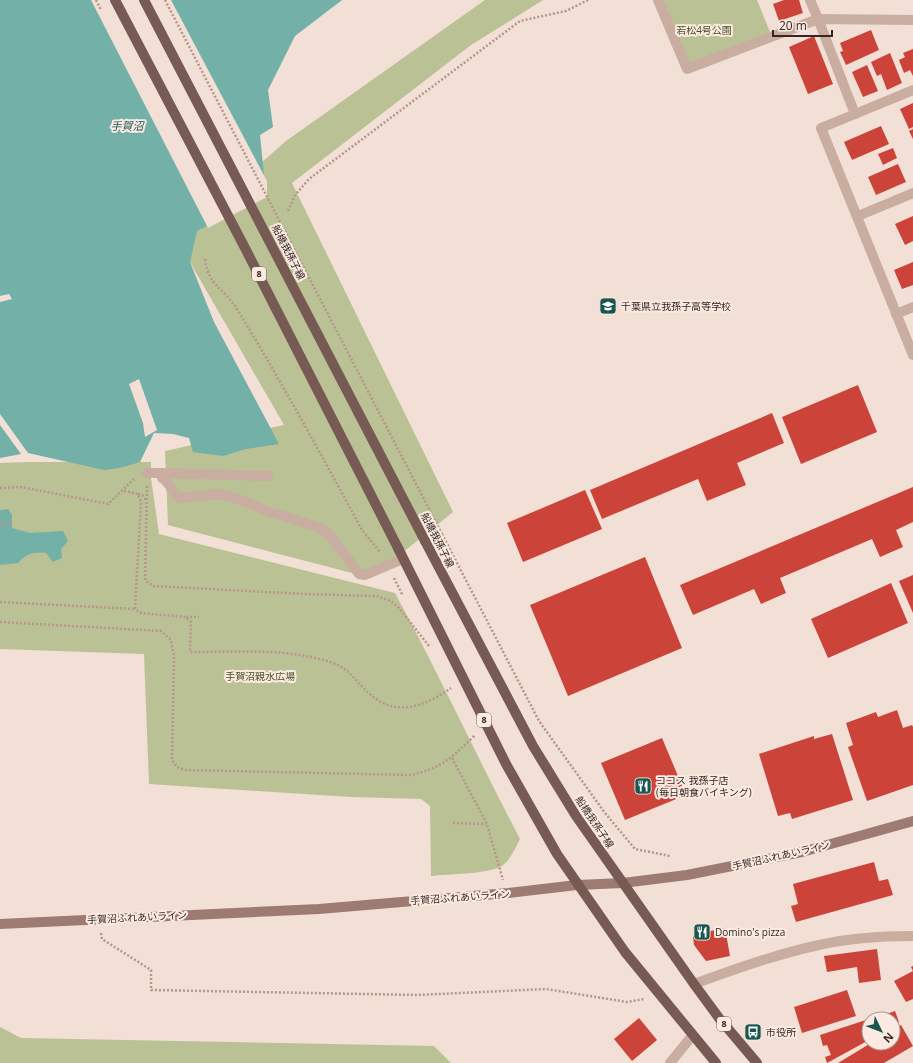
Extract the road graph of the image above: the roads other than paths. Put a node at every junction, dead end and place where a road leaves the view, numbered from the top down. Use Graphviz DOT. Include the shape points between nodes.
graph roads {
  1 [pos="115,0"];
  2 [pos="144,0"];
  3 [pos="658,0"];
  4 [pos="810,0"];
  5 [pos="818,19"];
  6 [pos="913,20"];
  7 [pos="913,90"];
  8 [pos="856,114"];
  9 [pos="913,193"];
  10 [pos="858,216"];
  11 [pos="913,307"];
  12 [pos="896,314"];
  13 [pos="913,355"];
  14 [pos="148,473"];
  15 [pos="160,473"];
  16 [pos="268,476"];
  17 [pos="401,554"];
  18 [pos="913,821"];
  19 [pos="623,883"];
  20 [pos="577,885"];
  21 [pos="0,924"];
  22 [pos="913,936"];
  23 [pos="694,984"];
  24 [pos="692,1036"];
  25 [pos="670,1063"];
  26 [pos="716,1063"];
  27 [pos="756,1063"];
  1 -- 17 [label="main road, 8, bridge"];
  2 -- 19 [label="main road, 船橋我孫子線 / 8, bridge" via="533,746 576,816"];
  3 -- 5 [label="street" via="687,70"];
  4 -- 5 [label="street"];
  5 -- 6 [label="street"];
  5 -- 8 [label="street"];
  7 -- 8 [label="street"];
  8 -- 10 [label="street" via="821,128"];
  9 -- 10 [label="street"];
  10 -- 12 [label="street"];
  11 -- 12 [label="street"];
  12 -- 13 [label="street"];
  14 -- 15 [label="street"];
  15 -- 16 [label="street"];
  15 -- 17 [label="street" via="169,483 172,492 180,498 220,494 323,529 359,574 365,575"];
  17 -- 20 [label="main road, 8" via="506,764 539,825"];
  18 -- 19 [label="street, 手賀沼ふれあいライン" via="802,852 687,875"];
  19 -- 20 [label="street, 手賀沼ふれあいライン"];
  19 -- 23 [label="main road, 船橋我孫子線 / 8"];
  20 -- 21 [label="street, 手賀沼ふれあいライン" via="319,909"];
  20 -- 24 [label="main road, 8" via="625,952"];
  22 -- 23 [label="street" via="876,936 820,944"];
  23 -- 27 [label="main road, 船橋我孫子線 / 8"];
  24 -- 25 [label="street"];
  24 -- 26 [label="main road, 8"];
}
